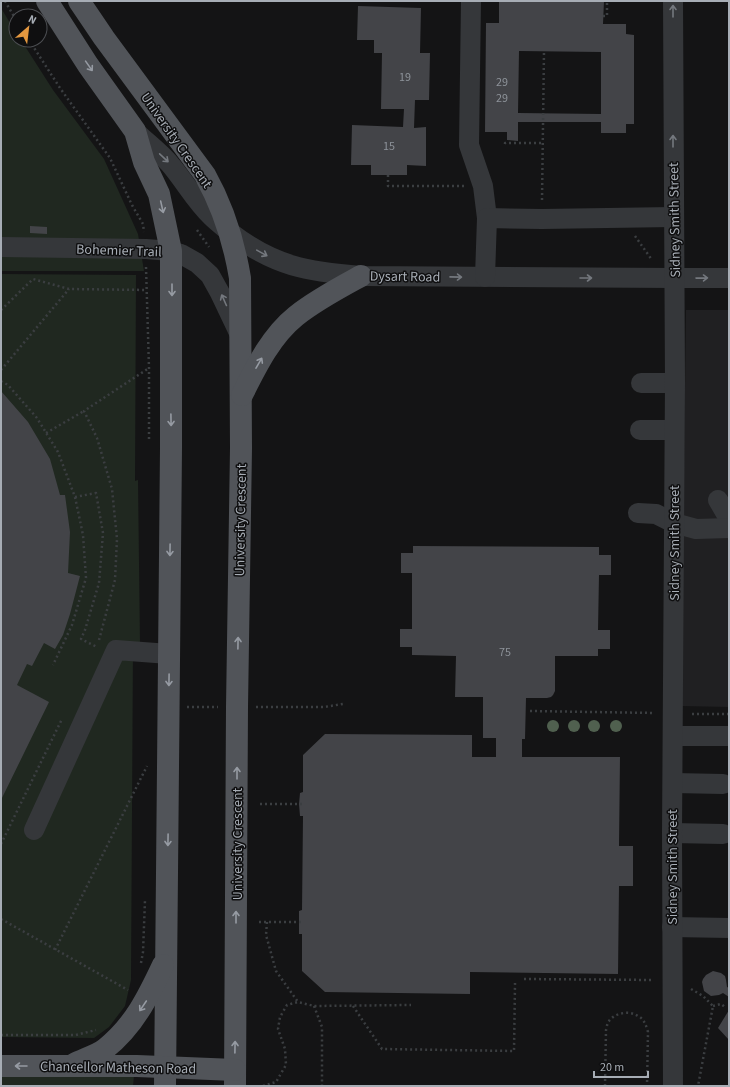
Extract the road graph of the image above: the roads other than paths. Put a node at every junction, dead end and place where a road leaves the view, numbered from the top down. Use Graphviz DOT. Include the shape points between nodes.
graph roads {
  1 [pos="47,1"];
  2 [pos="79,1"];
  3 [pos="471,1"];
  4 [pos="673,1"];
  5 [pos="135,131"];
  6 [pos="673,217"];
  7 [pos="487,218"];
  8 [pos="230,232"];
  9 [pos="1,247"];
  10 [pos="171,251"];
  11 [pos="361,276"];
  12 [pos="485,277"];
  13 [pos="674,278"];
  14 [pos="729,278"];
  15 [pos="240,335"];
  16 [pos="641,382"];
  17 [pos="675,383"];
  18 [pos="240,398"];
  19 [pos="640,430"];
  20 [pos="674,430"];
  21 [pos="718,500"];
  22 [pos="638,513"];
  23 [pos="729,519"];
  24 [pos="674,523"];
  25 [pos="729,528"];
  26 [pos="169,654"];
  27 [pos="673,736"];
  28 [pos="729,736"];
  29 [pos="672,783"];
  30 [pos="723,784"];
  31 [pos="34,830"];
  32 [pos="672,833"];
  33 [pos="723,834"];
  34 [pos="672,927"];
  35 [pos="729,928"];
  36 [pos="166,958"];
  37 [pos="1,1066"];
  38 [pos="70,1066"];
  39 [pos="165,1077"];
  40 [pos="235,1078"];
  41 [pos="672,1086"];
  1 -- 5 [label="main road, University Crescent, one-way"];
  2 -- 8 [label="main road, University Crescent" via="205,175"];
  3 -- 7 [label="street" via="469,145 483,186"];
  6 -- 4 [label="street, Sidney Smith Street, one-way"];
  5 -- 8 [label="street, Dysart Road, one-way" via="169,162 195,199 212,218"];
  5 -- 10 [label="main road, University Crescent, one-way" via="144,162 157,189"];
  6 -- 7 [label="street"];
  6 -- 13 [label="street, Sidney Smith Street"];
  7 -- 12 [label="street"];
  8 -- 11 [label="street, Dysart Road, one-way" via="260,252 285,264 311,271"];
  8 -- 15 [label="main road, University Crescent" via="240,278"];
  9 -- 10 [label="street, Bohemier Trail"];
  15 -- 10 [label="street, Bohemier Trail, one-way" via="210,275 189,258"];
  10 -- 26 [label="main road, University Crescent, one-way"];
  11 -- 12 [label="street, Dysart Road, one-way"];
  18 -- 11 [label="main road, one-way" via="269,347 294,317"];
  12 -- 13 [label="street, Dysart Road, one-way"];
  13 -- 14 [label="street, Dysart Road, one-way"];
  13 -- 17 [label="street, Sidney Smith Street"];
  15 -- 18 [label="main road, University Crescent"];
  16 -- 17 [label="street"];
  17 -- 20 [label="street, Sidney Smith Street"];
  40 -- 18 [label="main road, University Crescent, one-way"];
  19 -- 20 [label="street"];
  20 -- 24 [label="street, Sidney Smith Street"];
  21 -- 23 [label="street"];
  22 -- 24 [label="street" via="656,514"];
  24 -- 25 [label="street" via="696,529"];
  24 -- 27 [label="street, Sidney Smith Street"];
  26 -- 31 [label="street" via="116,650"];
  26 -- 36 [label="main road, University Crescent, one-way"];
  27 -- 28 [label="street"];
  27 -- 29 [label="street, Sidney Smith Street"];
  29 -- 30 [label="street"];
  29 -- 32 [label="street, Sidney Smith Street"];
  32 -- 33 [label="street"];
  32 -- 34 [label="street, Sidney Smith Street"];
  34 -- 35 [label="street"];
  34 -- 41 [label="street, Sidney Smith Street"];
  36 -- 38 [label="main road, one-way" via="147,999 129,1026 104,1050"];
  36 -- 39 [label="main road, University Crescent"];
  38 -- 37 [label="main road, Chancellor Matheson Road, one-way"];
  38 -- 39 [label="main road, Chancellor Matheson Road"];
  39 -- 40 [label="main road, Chancellor Matheson Road"];
}
